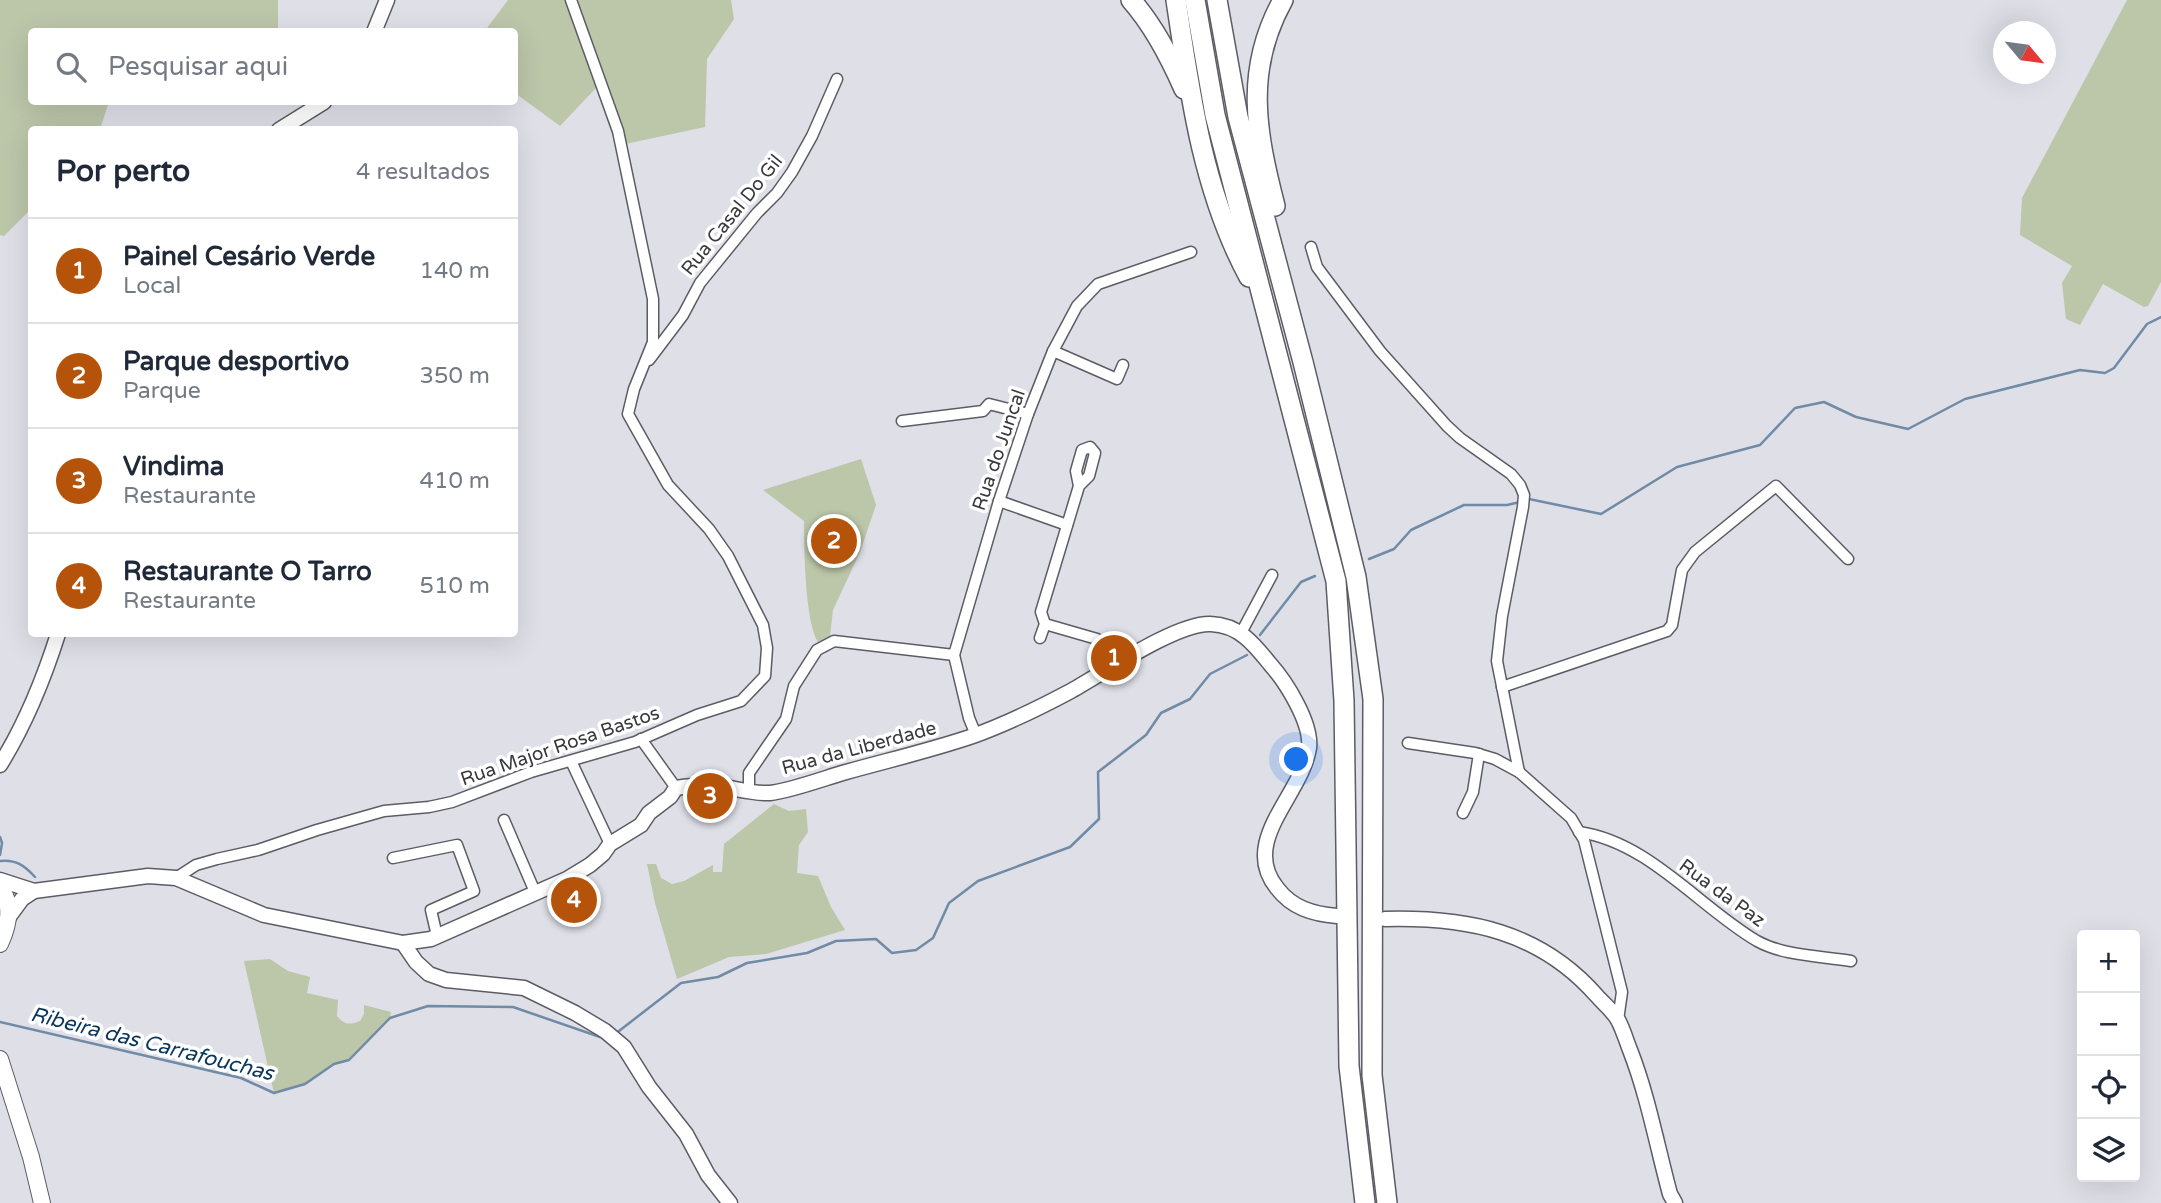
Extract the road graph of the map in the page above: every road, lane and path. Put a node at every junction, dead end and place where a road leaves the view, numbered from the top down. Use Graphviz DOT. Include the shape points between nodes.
graph roads {
  1 [pos="387,0"];
  2 [pos="570,0"];
  3 [pos="1131,0"];
  4 [pos="1176,0"];
  5 [pos="1195,0"];
  6 [pos="1217,0"];
  7 [pos="1283,0"];
  8 [pos="376,28"];
  9 [pos="837,79"];
  10 [pos="319,105"];
  11 [pos="1196,118"];
  12 [pos="285,126"];
  13 [pos="1311,247"];
  14 [pos="1191,252"];
  15 [pos="1282,286"];
  16 [pos="1265,306"];
  17 [pos="1054,351"];
  18 [pos="1123,365"];
  19 [pos="644,367"];
  20 [pos="1028,414"];
  21 [pos="902,421"];
  22 [pos="1079,486"];
  23 [pos="999,501"];
  24 [pos="1067,525"];
  25 [pos="1848,559"];
  26 [pos="1272,575"];
  27 [pos="1045,624"];
  28 [pos="1241,633"];
  29 [pos="57,637"];
  30 [pos="1040,638"];
  31 [pos="954,655"];
  32 [pos="1114,667"];
  33 [pos="1502,687"];
  34 [pos="976,735"];
  35 [pos="641,739"];
  36 [pos="1408,743"];
  37 [pos="1479,754"];
  38 [pos="571,761"];
  39 [pos="0,765"];
  40 [pos="1519,772"];
  41 [pos="676,788"];
  42 [pos="748,790"];
  43 [pos="1463,813"];
  44 [pos="504,820"];
  45 [pos="1579,832"];
  46 [pos="610,844"];
  47 [pos="393,858"];
  48 [pos="176,878"];
  49 [pos="0,880"];
  50 [pos="0,886"];
  51 [pos="34,891"];
  52 [pos="535,892"];
  53 [pos="1337,916"];
  54 [pos="8,918"];
  55 [pos="1385,919"];
  56 [pos="437,936"];
  57 [pos="403,943"];
  58 [pos="0,944"];
  59 [pos="1851,961"];
  60 [pos="1618,1020"];
  61 [pos="0,1059"];
  62 [pos="42,1203"];
  63 [pos="730,1203"];
  64 [pos="1365,1203"];
  65 [pos="1387,1203"];
  66 [pos="1675,1203"];
  1 -- 8 [label="street"];
  2 -- 19 [label="street, Rua Major Rosa Bastos" via="618,131 653,299 653,341"];
  3 -- 11 [label="highway" via="1147,18 1174,66"];
  4 -- 11 [label="highway"];
  5 -- 16 [label="highway" via="1214,116"];
  6 -- 15 [label="highway" via="1238,117"];
  7 -- 15 [label="highway" via="1264,44 1256,94 1262,155 1283,240"];
  9 -- 19 [label="street, Rua Casal Do Gil" via="792,172 700,283 683,315"];
  10 -- 12 [label="street"];
  11 -- 16 [label="highway" via="1208,179 1233,247"];
  13 -- 33 [label="street" via="1317,267 1380,351 1447,426 1520,485 1523,508 1498,643"];
  14 -- 17 [label="street, Rua do Juncal" via="1098,284 1077,306"];
  15 -- 65 [label="highway" via="1356,577 1373,699 1372,1075"];
  16 -- 64 [label="highway" via="1336,580 1344,701 1349,1066"];
  17 -- 18 [label="street" via="1115,384"];
  17 -- 20 [label="street, Rua do Juncal"];
  19 -- 35 [label="street, Rua Major Rosa Bastos" via="628,414 668,485 728,556 763,625 767,648 765,676 741,701"];
  20 -- 21 [label="street" via="989,404 983,411"];
  20 -- 23 [label="street, Rua do Juncal"];
  22 -- 24 [label="street"];
  23 -- 24 [label="street"];
  23 -- 31 [label="street, Rua do Juncal"];
  24 -- 27 [label="street" via="1041,612"];
  25 -- 33 [label="street" via="1776,486 1695,552 1682,570 1667,631"];
  26 -- 28 [label="street"];
  27 -- 30 [label="street"];
  27 -- 32 [label="street" via="1097,639"];
  28 -- 32 [label="street, Rua da Liberdade" via="1209,624 1172,633"];
  28 -- 53 [label="street" via="1273,667 1294,699 1309,746 1303,769 1268,832 1264,856 1270,879 1284,898 1307,911"];
  29 -- 39 [label="street"];
  31 -- 34 [label="street, Rua do Juncal"];
  31 -- 42 [label="street" via="834,641 817,650 794,686 786,719 749,773"];
  32 -- 34 [label="street, Rua da Liberdade"];
  33 -- 40 [label="street"];
  34 -- 42 [label="street, Rua da Liberdade" via="769,793"];
  35 -- 38 [label="street, Rua Major Rosa Bastos"];
  35 -- 41 [label="street"];
  36 -- 37 [label="street"];
  37 -- 40 [label="street"];
  37 -- 43 [label="street" via="1473,792"];
  38 -- 46 [label="street"];
  38 -- 48 [label="street, Rua Major Rosa Bastos" via="452,802 384,811 217,859"];
  40 -- 45 [label="street" via="1571,818"];
  41 -- 42 [label="street, Rua da Liberdade" via="714,785"];
  41 -- 46 [label="street" via="641,825"];
  44 -- 52 [label="street"];
  45 -- 59 [label="street, Rua da Paz" via="1617,843 1673,877 1757,941 1777,950"];
  45 -- 60 [label="street" via="1622,992"];
  46 -- 52 [label="street" via="590,865"];
  47 -- 56 [label="street" via="457,845 474,891 431,910"];
  48 -- 51 [label="street" via="148,876"];
  48 -- 57 [label="street" via="264,915"];
  49 -- 51 [label="street"];
  50 -- 54 [label="main road"];
  51 -- 54 [label="street"];
  52 -- 56 [label="street"];
  54 -- 58 [label="main road"];
  55 -- 60 [label="street" via="1477,924 1524,940 1553,955 1583,980"];
  56 -- 57 [label="street"];
  57 -- 63 [label="street" via="429,974 524,988 605,1031 624,1047"];
  60 -- 66 [label="street" via="1636,1066"];
  61 -- 62 [label="main road"];
}
